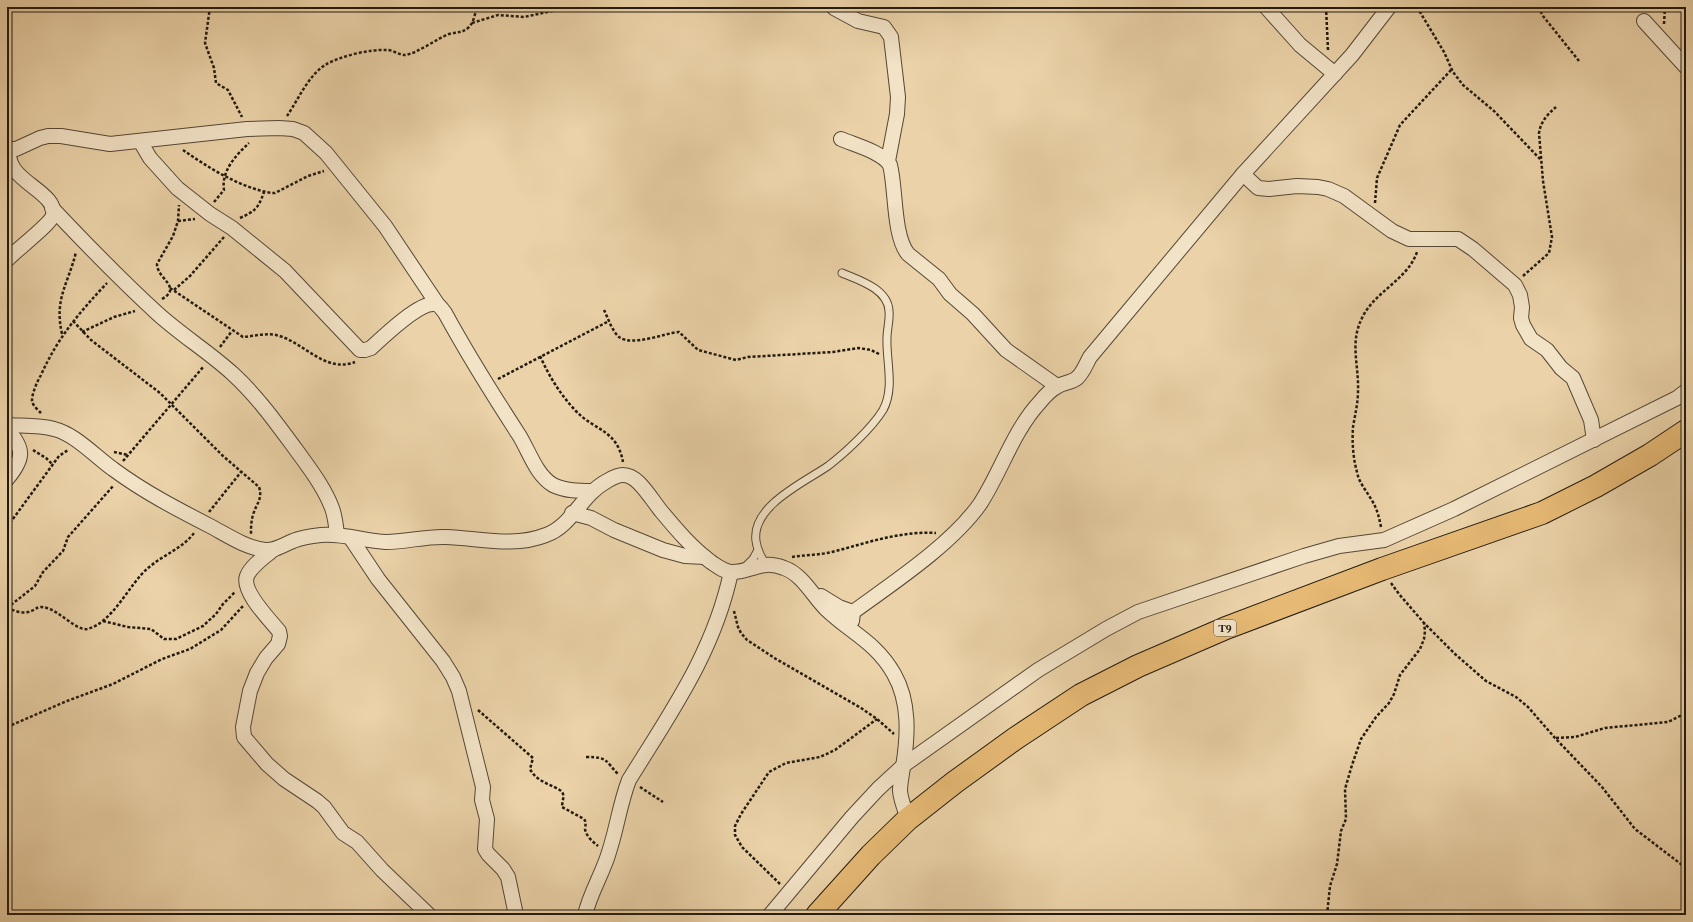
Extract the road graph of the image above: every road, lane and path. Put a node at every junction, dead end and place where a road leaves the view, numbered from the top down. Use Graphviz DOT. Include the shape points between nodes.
graph roads {
  1 [pos="210,7"];
  2 [pos="477,7"];
  3 [pos="571,7"];
  4 [pos="1266,7"];
  5 [pos="1326,7"];
  6 [pos="1389,7"];
  7 [pos="1416,7"];
  8 [pos="1538,7"];
  9 [pos="834,8"];
  10 [pos="1644,21"];
  11 [pos="472,23"];
  12 [pos="1579,61"];
  13 [pos="1686,67"];
  14 [pos="1452,69"];
  15 [pos="1332,71"];
  16 [pos="1556,107"];
  17 [pos="279,128"];
  18 [pos="253,129"];
  19 [pos="166,138"];
  20 [pos="841,139"];
  21 [pos="140,141"];
  22 [pos="9,148"];
  23 [pos="1542,160"];
  24 [pos="888,161"];
  25 [pos="339,168"];
  26 [pos="1243,174"];
  27 [pos="225,176"];
  28 [pos="177,188"];
  29 [pos="264,192"];
  30 [pos="52,208"];
  31 [pos="210,214"];
  32 [pos="1377,220"];
  33 [pos="232,228"];
  34 [pos="79,236"];
  35 [pos="1422,239"];
  36 [pos="7,260"];
  37 [pos="842,273"];
  38 [pos="116,274"];
  39 [pos="1515,285"];
  40 [pos="170,288"];
  41 [pos="174,290"];
  42 [pos="148,305"];
  43 [pos="438,305"];
  44 [pos="604,310"];
  45 [pos="73,321"];
  46 [pos="609,321"];
  47 [pos="232,331"];
  48 [pos="82,332"];
  49 [pos="62,334"];
  50 [pos="365,350"];
  51 [pos="540,356"];
  52 [pos="213,357"];
  53 [pos="888,360"];
  54 [pos="487,385"];
  55 [pos="1057,386"];
  56 [pos="1686,391"];
  57 [pos="172,404"];
  58 [pos="7,425"];
  59 [pos="7,429"];
  60 [pos="55,429"];
  61 [pos="1686,431"];
  62 [pos="1594,440"];
  63 [pos="83,447"];
  64 [pos="241,472"];
  65 [pos="119,473"];
  66 [pos="624,475"];
  67 [pos="7,479"];
  68 [pos="592,491"];
  69 [pos="572,513"];
  70 [pos="201,522"];
  71 [pos="7,527"];
  72 [pos="954,534"];
  73 [pos="343,536"];
  74 [pos="1384,540"];
  75 [pos="250,547"];
  76 [pos="273,550"];
  77 [pos="758,550"];
  78 [pos="705,557"];
  79 [pos="768,564"];
  80 [pos="1382,569"];
  81 [pos="737,571"];
  82 [pos="245,582"];
  83 [pos="727,590"];
  84 [pos="810,591"];
  85 [pos="251,596"];
  86 [pos="7,608"];
  87 [pos="853,612"];
  88 [pos="102,621"];
  89 [pos="1424,623"];
  90 [pos="855,631"];
  91 [pos="459,691"];
  92 [pos="1686,713"];
  93 [pos="877,719"];
  94 [pos="7,727"];
  95 [pos="1555,738"];
  96 [pos="904,746"];
  97 [pos="586,757"];
  98 [pos="904,765"];
  99 [pos="629,780"];
  100 [pos="663,802"];
  101 [pos="908,819"];
  102 [pos="609,854"];
  103 [pos="1686,868"];
  104 [pos="790,893"];
  105 [pos="429,915"];
  106 [pos="516,915"];
  107 [pos="585,915"];
  108 [pos="770,915"];
  109 [pos="817,915"];
  110 [pos="1326,915"];
  1 -- 18 [label="path" via="205,43 215,79 228,90"];
  2 -- 11 [label="path"];
  3 -- 11 [label="path" via="524,17 498,16"];
  4 -- 15 [label="street" via="1300,45"];
  5 -- 15 [label="path"];
  6 -- 15 [label="street"];
  7 -- 14 [label="path"];
  8 -- 12 [label="path"];
  9 -- 24 [label="street" via="858,21 884,27 891,37 898,97"];
  10 -- 13 [label="street"];
  11 -- 17 [label="path" via="461,32 441,37 405,55 390,50 373,50 332,61 316,73"];
  14 -- 23 [label="path" via="1463,85 1494,111"];
  14 -- 32 [label="path" via="1398,128 1377,178"];
  15 -- 26 [label="street"];
  16 -- 23 [label="path" via="1540,126"];
  17 -- 18 [label="street"];
  17 -- 25 [label="street" via="304,133 314,140"];
  18 -- 19 [label="street"];
  18 -- 27 [label="path" via="250,142 236,156"];
  19 -- 21 [label="street"];
  19 -- 27 [label="path"];
  20 -- 24 [label="street" via="868,149"];
  21 -- 22 [label="street" via="110,144 48,136 16,149"];
  21 -- 28 [label="street" via="150,158"];
  22 -- 30 [label="street" via="9,158 15,171 40,192"];
  23 -- 39 [label="path" via="1552,237 1549,253 1528,270"];
  24 -- 55 [label="street" via="905,250 939,279 950,294 973,314 1006,350"];
  25 -- 29 [label="path" via="308,176 275,193"];
  25 -- 43 [label="street" via="393,237"];
  26 -- 32 [label="street" via="1258,188 1296,186 1328,189 1344,196"];
  26 -- 55 [label="street" via="1110,333 1077,379"];
  27 -- 29 [label="path"];
  27 -- 31 [label="path" via="224,190 213,204"];
  28 -- 31 [label="street"];
  28 -- 40 [label="path" via="178,222 157,264 159,272"];
  29 -- 33 [label="path" via="257,209 238,219"];
  30 -- 34 [label="street"];
  30 -- 36 [label="street" via="54,214 51,220"];
  31 -- 33 [label="street"];
  32 -- 35 [label="street" via="1409,239"];
  33 -- 41 [label="path" via="190,276"];
  33 -- 50 [label="street" via="285,271 354,345 360,350"];
  34 -- 38 [label="street"];
  34 -- 49 [label="path" via="75,258 61,296 59,318"];
  35 -- 39 [label="street" via="1458,239"];
  35 -- 74 [label="path" via="1416,256 1404,272 1373,300 1356,332 1358,391 1353,450 1357,474 1378,512"];
  37 -- 53 [label="lane" via="874,288 888,302"];
  38 -- 42 [label="street"];
  38 -- 45 [label="path"];
  39 -- 62 [label="street" via="1520,295 1523,325 1531,338 1547,350 1573,378 1591,420"];
  40 -- 41 [label="path"];
  40 -- 42 [label="path" via="168,296"];
  41 -- 47 [label="path"];
  42 -- 48 [label="path"];
  42 -- 52 [label="street"];
  43 -- 50 [label="street" via="429,304 423,307"];
  43 -- 54 [label="street"];
  44 -- 46 [label="path"];
  45 -- 48 [label="path"];
  45 -- 49 [label="path"];
  46 -- 51 [label="path"];
  46 -- 53 [label="path" via="620,338 625,340 646,339 679,332 698,350 733,360 858,348 871,350"];
  47 -- 50 [label="path" via="243,337 276,335 328,362 339,365 360,359"];
  47 -- 52 [label="path"];
  48 -- 57 [label="path"];
  49 -- 60 [label="path" via="39,378 32,402"];
  51 -- 54 [label="path"];
  51 -- 66 [label="path" via="554,383 576,411 617,444 622,456"];
  52 -- 57 [label="path"];
  52 -- 73 [label="street" via="256,398 308,466 333,509"];
  53 -- 77 [label="lane" via="890,386 883,410 841,455 792,488 764,514 756,533"];
  54 -- 68 [label="street" via="545,478 564,489"];
  55 -- 72 [label="street" via="1031,413 983,499"];
  56 -- 62 [label="street"];
  57 -- 64 [label="path"];
  57 -- 65 [label="path" via="128,455"];
  58 -- 60 [label="street"];
  59 -- 67 [label="street" via="17,442 21,454 19,462"];
  60 -- 63 [label="street" via="72,437"];
  61 -- 80 [label="highway, T9" via="1596,486 1542,513"];
  62 -- 74 [label="street" via="1454,509"];
  63 -- 65 [label="street"];
  63 -- 71 [label="path" via="62,453"];
  64 -- 70 [label="path"];
  64 -- 75 [label="path" via="260,487 262,494 252,516"];
  65 -- 70 [label="street" via="145,491"];
  65 -- 86 [label="path" via="68,536 63,551 43,572 35,586"];
  66 -- 68 [label="street" via="615,476"];
  66 -- 78 [label="street" via="632,477 642,485 682,535"];
  68 -- 69 [label="street"];
  69 -- 73 [label="street" via="563,525 552,533 519,542 445,537 386,542"];
  69 -- 78 [label="street" via="590,518 663,550 685,556"];
  70 -- 75 [label="street"];
  70 -- 88 [label="path" via="192,536 142,574"];
  72 -- 79 [label="path" via="901,534 831,552 788,557"];
  72 -- 87 [label="street"];
  73 -- 76 [label="street" via="306,537"];
  73 -- 91 [label="street" via="443,661"];
  74 -- 98 [label="street" via="1339,546 1304,556 1138,612 1038,670"];
  75 -- 76 [label="street"];
  76 -- 82 [label="street" via="252,568"];
  77 -- 79 [label="lane"];
  77 -- 81 [label="lane" via="753,558"];
  78 -- 81 [label="street" via="721,569"];
  79 -- 81 [label="street"];
  79 -- 84 [label="street" via="786,568"];
  80 -- 89 [label="path"];
  80 -- 101 [label="highway, T9" via="1226,628 1114,677 1016,738"];
  81 -- 83 [label="street"];
  82 -- 85 [label="street"];
  82 -- 88 [label="path" via="203,626 176,639 164,639 151,629"];
  83 -- 93 [label="path" via="738,627 747,640"];
  83 -- 99 [label="street" via="699,665"];
  84 -- 87 [label="street"];
  84 -- 90 [label="street" via="838,620"];
  85 -- 94 [label="path" via="224,627 190,649 162,659 113,684"];
  85 -- 105 [label="street" via="279,631 280,636 278,644 257,673 250,691 243,727 244,737 284,779 324,807 343,833 361,846"];
  86 -- 88 [label="path" via="24,613 37,607 47,608 82,629"];
  87 -- 90 [label="street" via="852,622"];
  89 -- 95 [label="path" via="1486,681 1516,697 1528,707"];
  89 -- 110 [label="path" via="1424,639 1420,649 1400,675 1389,703 1360,739 1345,789 1346,819 1341,830"];
  90 -- 96 [label="street" via="884,658 902,690 907,729"];
  91 -- 102 [label="path" via="517,745 532,755 534,758 530,769 535,777 561,790 564,796 562,807 584,819 585,831"];
  91 -- 106 [label="street" via="483,787 482,800 487,819 485,849 508,877"];
  92 -- 95 [label="path" via="1668,722 1605,728 1575,737"];
  93 -- 96 [label="path"];
  93 -- 104 [label="path" via="835,750 820,757 786,763 769,772 735,826 734,835 742,847"];
  95 -- 103 [label="path" via="1602,787 1635,829"];
  96 -- 98 [label="street"];
  97 -- 99 [label="path" via="606,760 619,775"];
  98 -- 101 [label="street" via="900,790"];
  98 -- 104 [label="street" via="852,817"];
  99 -- 100 [label="path"];
  99 -- 102 [label="street"];
  101 -- 109 [label="highway, T9" via="871,855"];
  102 -- 107 [label="street"];
  104 -- 108 [label="street"];
}
